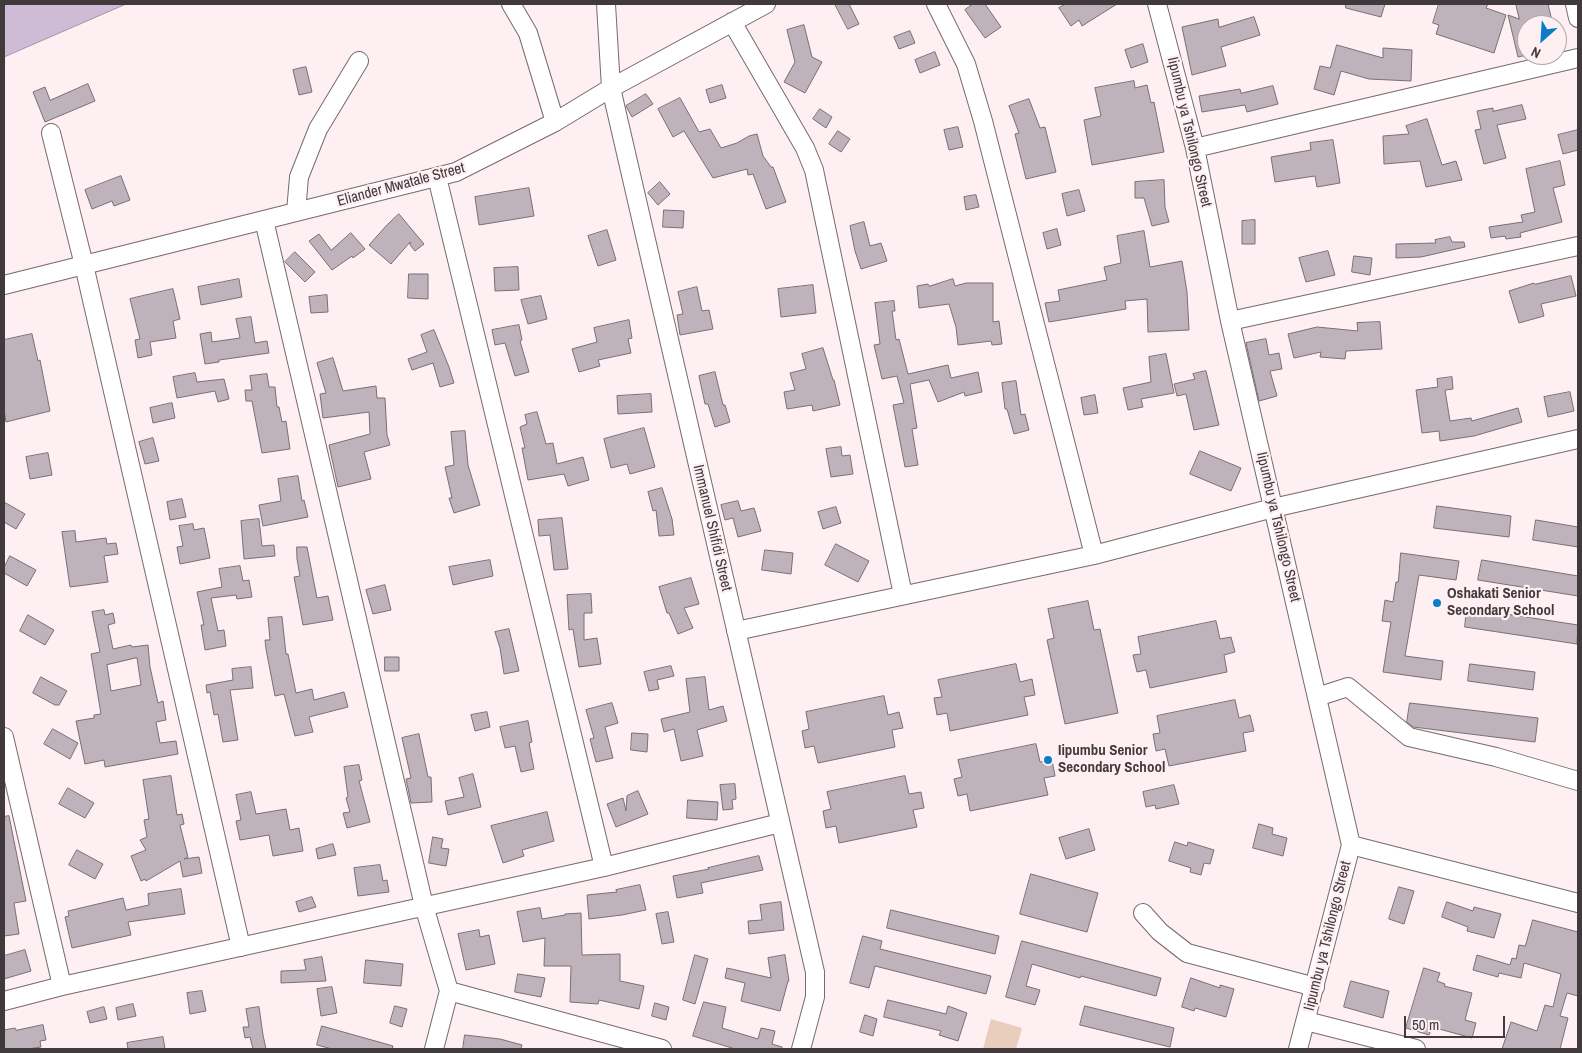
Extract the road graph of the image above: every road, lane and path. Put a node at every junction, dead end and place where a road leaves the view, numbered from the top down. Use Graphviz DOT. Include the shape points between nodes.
graph roads {
  1 [pos="511,4"];
  2 [pos="606,4"];
  3 [pos="766,4"];
  4 [pos="936,4"];
  5 [pos="1157,4"];
  6 [pos="1574,4"];
  7 [pos="1578,18"];
  8 [pos="732,22"];
  9 [pos="1578,58"];
  10 [pos="359,61"];
  11 [pos="611,88"];
  12 [pos="555,122"];
  13 [pos="51,132"];
  14 [pos="1195,148"];
  15 [pos="437,177"];
  16 [pos="296,212"];
  17 [pos="264,220"];
  18 [pos="1578,246"];
  19 [pos="84,265"];
  20 [pos="4,285"];
  21 [pos="1230,322"];
  22 [pos="1578,439"];
  23 [pos="1273,508"];
  24 [pos="1094,554"];
  25 [pos="903,595"];
  26 [pos="736,631"];
  27 [pos="1317,697"];
  28 [pos="4,737"];
  29 [pos="1578,781"];
  30 [pos="780,823"];
  31 [pos="1351,845"];
  32 [pos="604,866"];
  33 [pos="1578,903"];
  34 [pos="424,906"];
  35 [pos="1142,913"];
  36 [pos="241,947"];
  37 [pos="62,986"];
  38 [pos="1314,987"];
  39 [pos="449,991"];
  40 [pos="4,1001"];
  41 [pos="1306,1022"];
  42 [pos="434,1049"];
  43 [pos="662,1049"];
  44 [pos="801,1049"];
  45 [pos="1298,1049"];
  46 [pos="1416,1049"];
  1 -- 12 [label="street" via="528,33"];
  2 -- 11 [label="street, Immanuel Shifidi Street"];
  3 -- 8 [label="street, Eliander Mwatale Street"];
  4 -- 24 [label="street" via="966,64 983,121"];
  5 -- 14 [label="street, Iipumbu ya Tshilongo Street"];
  6 -- 7 [label="street"];
  8 -- 11 [label="street, Eliander Mwatale Street"];
  8 -- 25 [label="street" via="805,148 814,170"];
  9 -- 14 [label="street"];
  10 -- 16 [label="street" via="318,129 299,177"];
  11 -- 12 [label="street, Eliander Mwatale Street"];
  11 -- 26 [label="street, Immanuel Shifidi Street"];
  12 -- 15 [label="street, Eliander Mwatale Street" via="467,168"];
  13 -- 19 [label="street"];
  14 -- 21 [label="street, Iipumbu ya Tshilongo Street"];
  15 -- 16 [label="street, Eliander Mwatale Street"];
  15 -- 32 [label="street"];
  16 -- 17 [label="street, Eliander Mwatale Street"];
  17 -- 19 [label="street, Eliander Mwatale Street"];
  17 -- 34 [label="street"];
  18 -- 21 [label="street"];
  19 -- 20 [label="street, Eliander Mwatale Street"];
  19 -- 36 [label="street"];
  21 -- 23 [label="street, Iipumbu ya Tshilongo Street"];
  22 -- 23 [label="street"];
  23 -- 24 [label="street"];
  23 -- 27 [label="street, Iipumbu ya Tshilongo Street"];
  24 -- 25 [label="street"];
  25 -- 26 [label="street"];
  26 -- 30 [label="street, Immanuel Shifidi Street"];
  27 -- 29 [label="street" via="1348,687 1409,737 1496,757"];
  27 -- 31 [label="street, Iipumbu ya Tshilongo Street"];
  28 -- 37 [label="street"];
  30 -- 32 [label="street"];
  30 -- 44 [label="street, Immanuel Shifidi Street" via="815,972 815,997"];
  31 -- 33 [label="street"];
  31 -- 38 [label="street, Iipumbu ya Tshilongo Street"];
  32 -- 34 [label="street"];
  34 -- 36 [label="street"];
  34 -- 39 [label="street"];
  35 -- 38 [label="street" via="1187,953"];
  36 -- 37 [label="street"];
  37 -- 40 [label="street"];
  38 -- 41 [label="street, Iipumbu ya Tshilongo Street"];
  39 -- 42 [label="street"];
  39 -- 43 [label="street"];
  41 -- 45 [label="street, Iipumbu ya Tshilongo Street"];
  41 -- 46 [label="street"];
}
